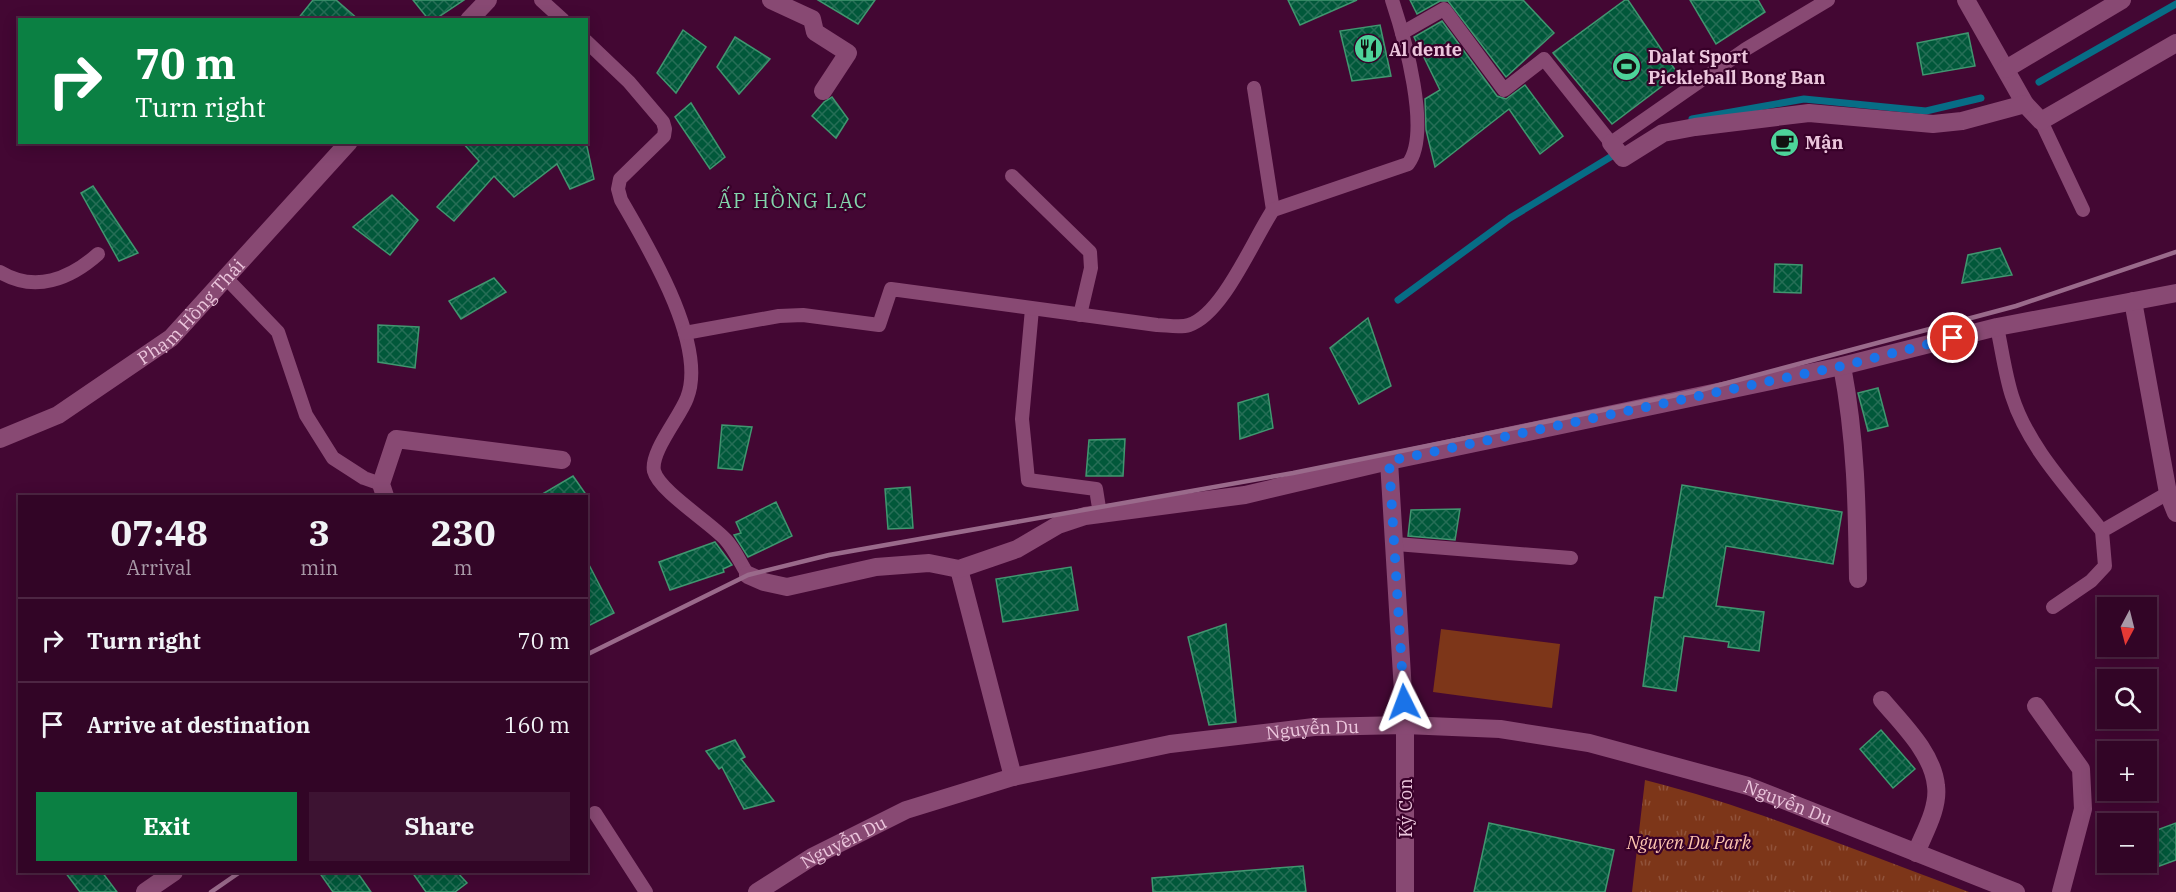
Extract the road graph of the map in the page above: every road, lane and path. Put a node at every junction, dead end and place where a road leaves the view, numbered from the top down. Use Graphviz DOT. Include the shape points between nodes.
graph roads {
  1 [pos="488,0"];
  2 [pos="540,0"];
  3 [pos="771,0"];
  4 [pos="1392,0"];
  5 [pos="1828,0"];
  6 [pos="1966,0"];
  7 [pos="2122,0"];
  8 [pos="471,18"];
  9 [pos="561,18"];
  10 [pos="1402,33"];
  11 [pos="588,43"];
  12 [pos="2176,43"];
  13 [pos="2006,69"];
  14 [pos="1254,88"];
  15 [pos="823,91"];
  16 [pos="2025,104"];
  17 [pos="2041,122"];
  18 [pos="347,144"];
  19 [pos="1615,149"];
  20 [pos="1012,176"];
  21 [pos="1273,210"];
  22 [pos="2083,210"];
  23 [pos="98,254"];
  24 [pos="0,272"];
  25 [pos="226,278"];
  26 [pos="2176,293"];
  27 [pos="2133,301"];
  28 [pos="1032,309"];
  29 [pos="1080,315"];
  30 [pos="1997,327"];
  31 [pos="685,333"];
  32 [pos="1842,366"];
  33 [pos="0,439"];
  34 [pos="562,460"];
  35 [pos="1389,461"];
  36 [pos="383,490"];
  37 [pos="2168,493"];
  38 [pos="2176,513"];
  39 [pos="1100,514"];
  40 [pos="2102,531"];
  41 [pos="1396,544"];
  42 [pos="1571,558"];
  43 [pos="960,569"];
  44 [pos="748,575"];
  45 [pos="1858,579"];
  46 [pos="2053,607"];
  47 [pos="1882,700"];
  48 [pos="2036,706"];
  49 [pos="1405,725"];
  50 [pos="1013,777"];
  51 [pos="595,813"];
  52 [pos="1916,853"];
  53 [pos="173,873"];
  54 [pos="146,892"];
  55 [pos="646,892"];
  56 [pos="757,892"];
  57 [pos="1405,892"];
  58 [pos="2016,892"];
  59 [pos="2061,892"];
  1 -- 8 [label="street"];
  2 -- 9 [label="lane"];
  3 -- 15 [label="street" via="812,20 815,32 848,53"];
  4 -- 10 [label="lane"];
  5 -- 19 [label="lane" via="1746,49"];
  6 -- 13 [label="street"];
  7 -- 13 [label="street"];
  10 -- 19 [label="lane" via="1444,9 1504,90 1544,59"];
  10 -- 21 [label="lane" via="1418,131 1415,155 1408,164"];
  11 -- 31 [label="lane" via="663,122 664,136 620,179 618,189 656,259"];
  12 -- 17 [label="street"];
  13 -- 16 [label="street"];
  14 -- 21 [label="lane"];
  16 -- 17 [label="street"];
  16 -- 19 [label="street" via="1962,121 1932,124 1809,113 1695,127"];
  17 -- 22 [label="lane"];
  18 -- 25 [label="street, Phạm Hồng Thái"];
  20 -- 29 [label="lane" via="1090,252 1091,268"];
  21 -- 29 [label="lane" via="1230,284 1208,314 1188,326"];
  23 -- 24 [label="lane" via="81,269 50,283 26,282"];
  25 -- 33 [label="street, Phạm Hồng Thái" via="171,338 58,415"];
  25 -- 36 [label="lane" via="278,332 306,415 333,458"];
  26 -- 27 [label="street"];
  27 -- 30 [label="street"];
  27 -- 37 [label="street"];
  28 -- 29 [label="lane"];
  28 -- 31 [label="lane" via="891,289 879,325 803,315"];
  28 -- 39 [label="lane" via="1022,419 1028,480 1096,489"];
  30 -- 32 [label="street"];
  30 -- 40 [label="lane" via="2012,396 2025,425 2041,453"];
  31 -- 44 [label="lane" via="691,381 654,460 654,473 726,540"];
  32 -- 35 [label="street"];
  32 -- 45 [label="street" via="1856,463"];
  34 -- 36 [label="street" via="396,439"];
  35 -- 39 [label="street" via="1245,495"];
  35 -- 41 [label="street, Ký Con"];
  37 -- 38 [label="street"];
  37 -- 40 [label="lane"];
  39 -- 43 [label="street" via="1058,525 1017,549"];
  40 -- 46 [label="lane" via="2105,567"];
  41 -- 42 [label="lane"];
  41 -- 49 [label="street, Ký Con"];
  43 -- 44 [label="street" via="929,563 876,567 787,587"];
  43 -- 50 [label="street"];
  47 -- 52 [label="street" via="1931,765 1937,787 1933,811"];
  48 -- 59 [label="street" via="2081,769 2083,809"];
  49 -- 50 [label="street, Nguyễn Du" via="1314,727 1170,744"];
  49 -- 52 [label="street, Nguyễn Du" via="1500,729 1589,743 1748,786"];
  49 -- 57 [label="street, Ký Con"];
  50 -- 56 [label="street, Nguyễn Du" via="906,810 812,856"];
  51 -- 55 [label="lane"];
  52 -- 58 [label="street, Nguyễn Du"];
  53 -- 54 [label="street"];
}
